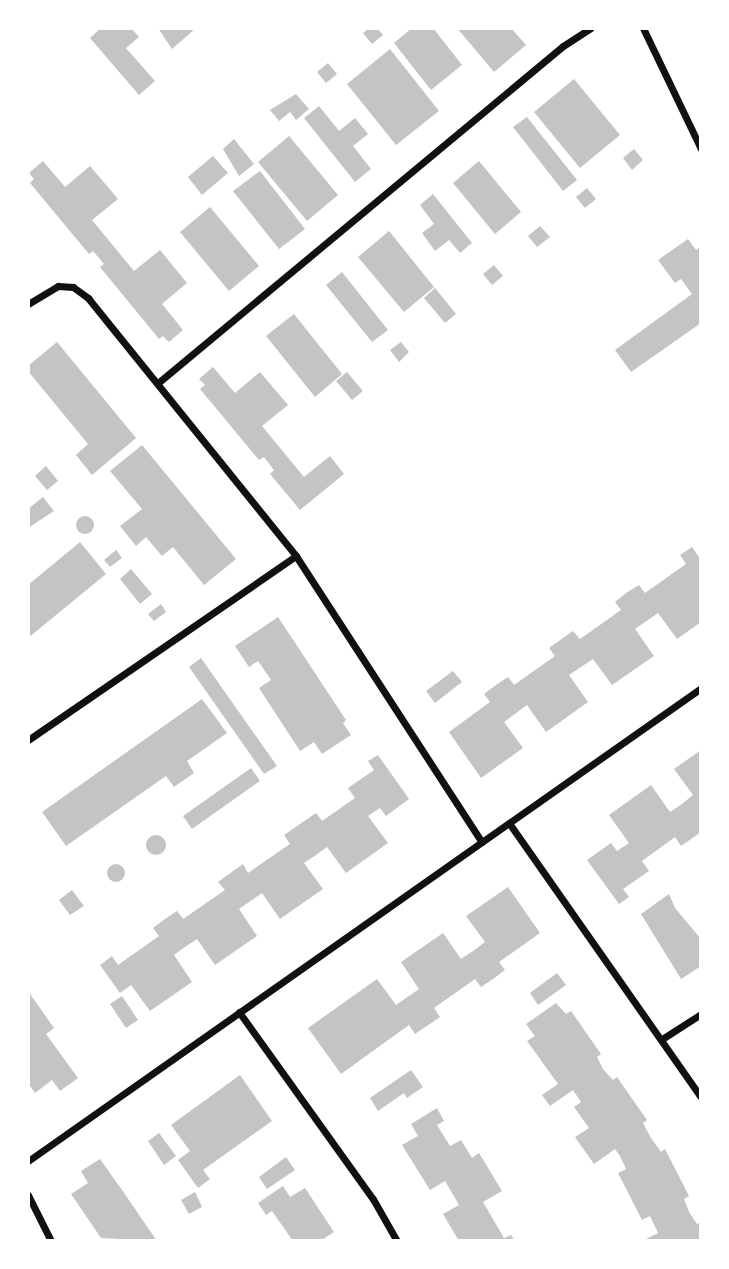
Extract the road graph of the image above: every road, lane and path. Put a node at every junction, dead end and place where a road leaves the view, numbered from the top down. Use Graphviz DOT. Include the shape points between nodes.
graph roads {
  1 [pos="591,28"];
  2 [pos="643,28"];
  3 [pos="701,149"];
  4 [pos="28,304"];
  5 [pos="159,382"];
  6 [pos="296,556"];
  7 [pos="701,688"];
  8 [pos="28,740"];
  9 [pos="509,823"];
  10 [pos="482,842"];
  11 [pos="239,1012"];
  12 [pos="701,1014"];
  13 [pos="662,1039"];
  14 [pos="701,1097"];
  15 [pos="28,1161"];
  16 [pos="28,1195"];
  17 [pos="51,1241"];
  18 [pos="397,1241"];
  1 -- 5 [label="street" via="563,46"];
  2 -- 3 [label="street"];
  4 -- 5 [label="street" via="58,286 73,287 88,298"];
  5 -- 6 [label="street"];
  6 -- 8 [label="street"];
  6 -- 10 [label="street"];
  7 -- 9 [label="street"];
  9 -- 10 [label="street"];
  9 -- 13 [label="street"];
  10 -- 11 [label="street"];
  11 -- 15 [label="street"];
  11 -- 18 [label="street" via="373,1199"];
  12 -- 13 [label="street"];
  13 -- 14 [label="street"];
  16 -- 17 [label="street"];
}
